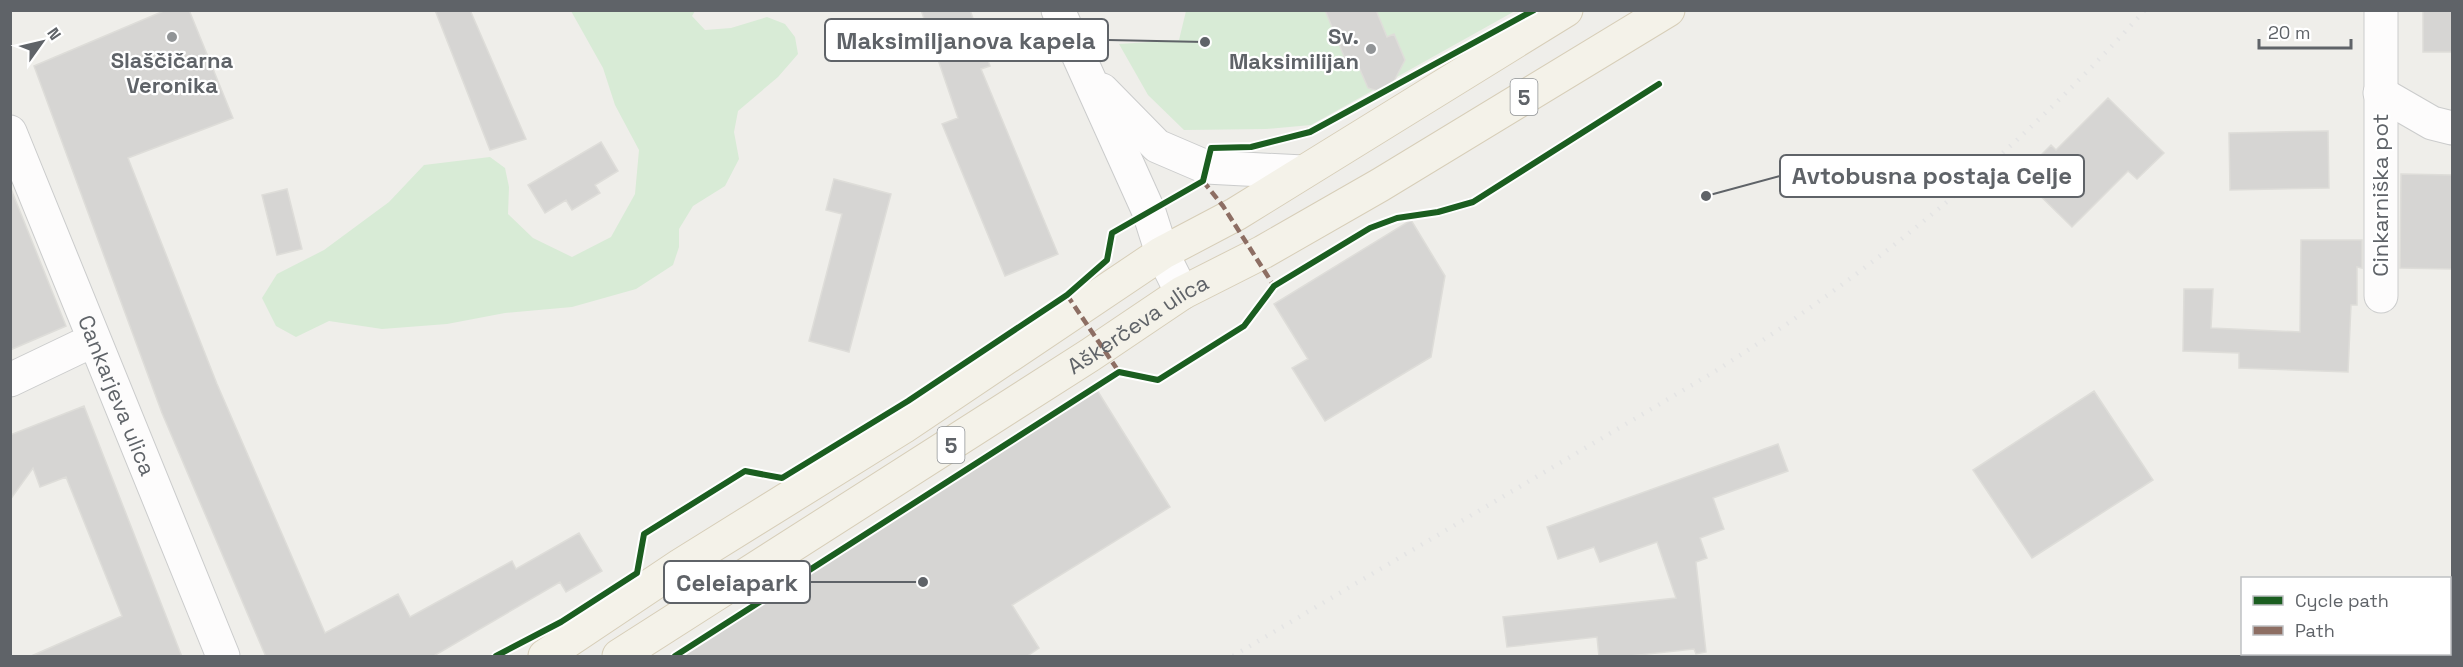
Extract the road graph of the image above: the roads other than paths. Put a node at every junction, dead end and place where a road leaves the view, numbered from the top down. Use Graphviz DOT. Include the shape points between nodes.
graph roads {
  1 [pos="1058,10"];
  2 [pos="1566,10"];
  3 [pos="1668,10"];
  4 [pos="2381,10"];
  5 [pos="1083,70"];
  6 [pos="2380,93"];
  7 [pos="2452,128"];
  8 [pos="10,132"];
  9 [pos="1303,172"];
  10 [pos="1162,253"];
  11 [pos="1182,293"];
  12 [pos="2381,296"];
  13 [pos="95,343"];
  14 [pos="10,380"];
  15 [pos="223,657"];
  16 [pos="545,657"];
  17 [pos="619,657"];
  1 -- 5 [label="street"];
  2 -- 9 [label="main road, Aškerčeva ulica / 5"];
  3 -- 11 [label="main road, Aškerčeva ulica / 5" via="1380,185"];
  4 -- 6 [label="street, Cinkarniška pot"];
  5 -- 9 [label="street" via="1157,146 1206,167"];
  5 -- 10 [label="street" via="1149,212"];
  6 -- 7 [label="street, Cinkarniška pot" via="2432,123"];
  6 -- 12 [label="street, Cinkarniška pot"];
  8 -- 13 [label="street, Cankarjeva ulica"];
  9 -- 10 [label="main road, Aškerčeva ulica / 5" via="1236,214"];
  10 -- 11 [label="street"];
  10 -- 16 [label="main road, Aškerčeva ulica / 5" via="903,427 681,565"];
  11 -- 17 [label="main road, Aškerčeva ulica / 5"];
  13 -- 14 [label="street"];
  13 -- 15 [label="street, Cankarjeva ulica"];
}
